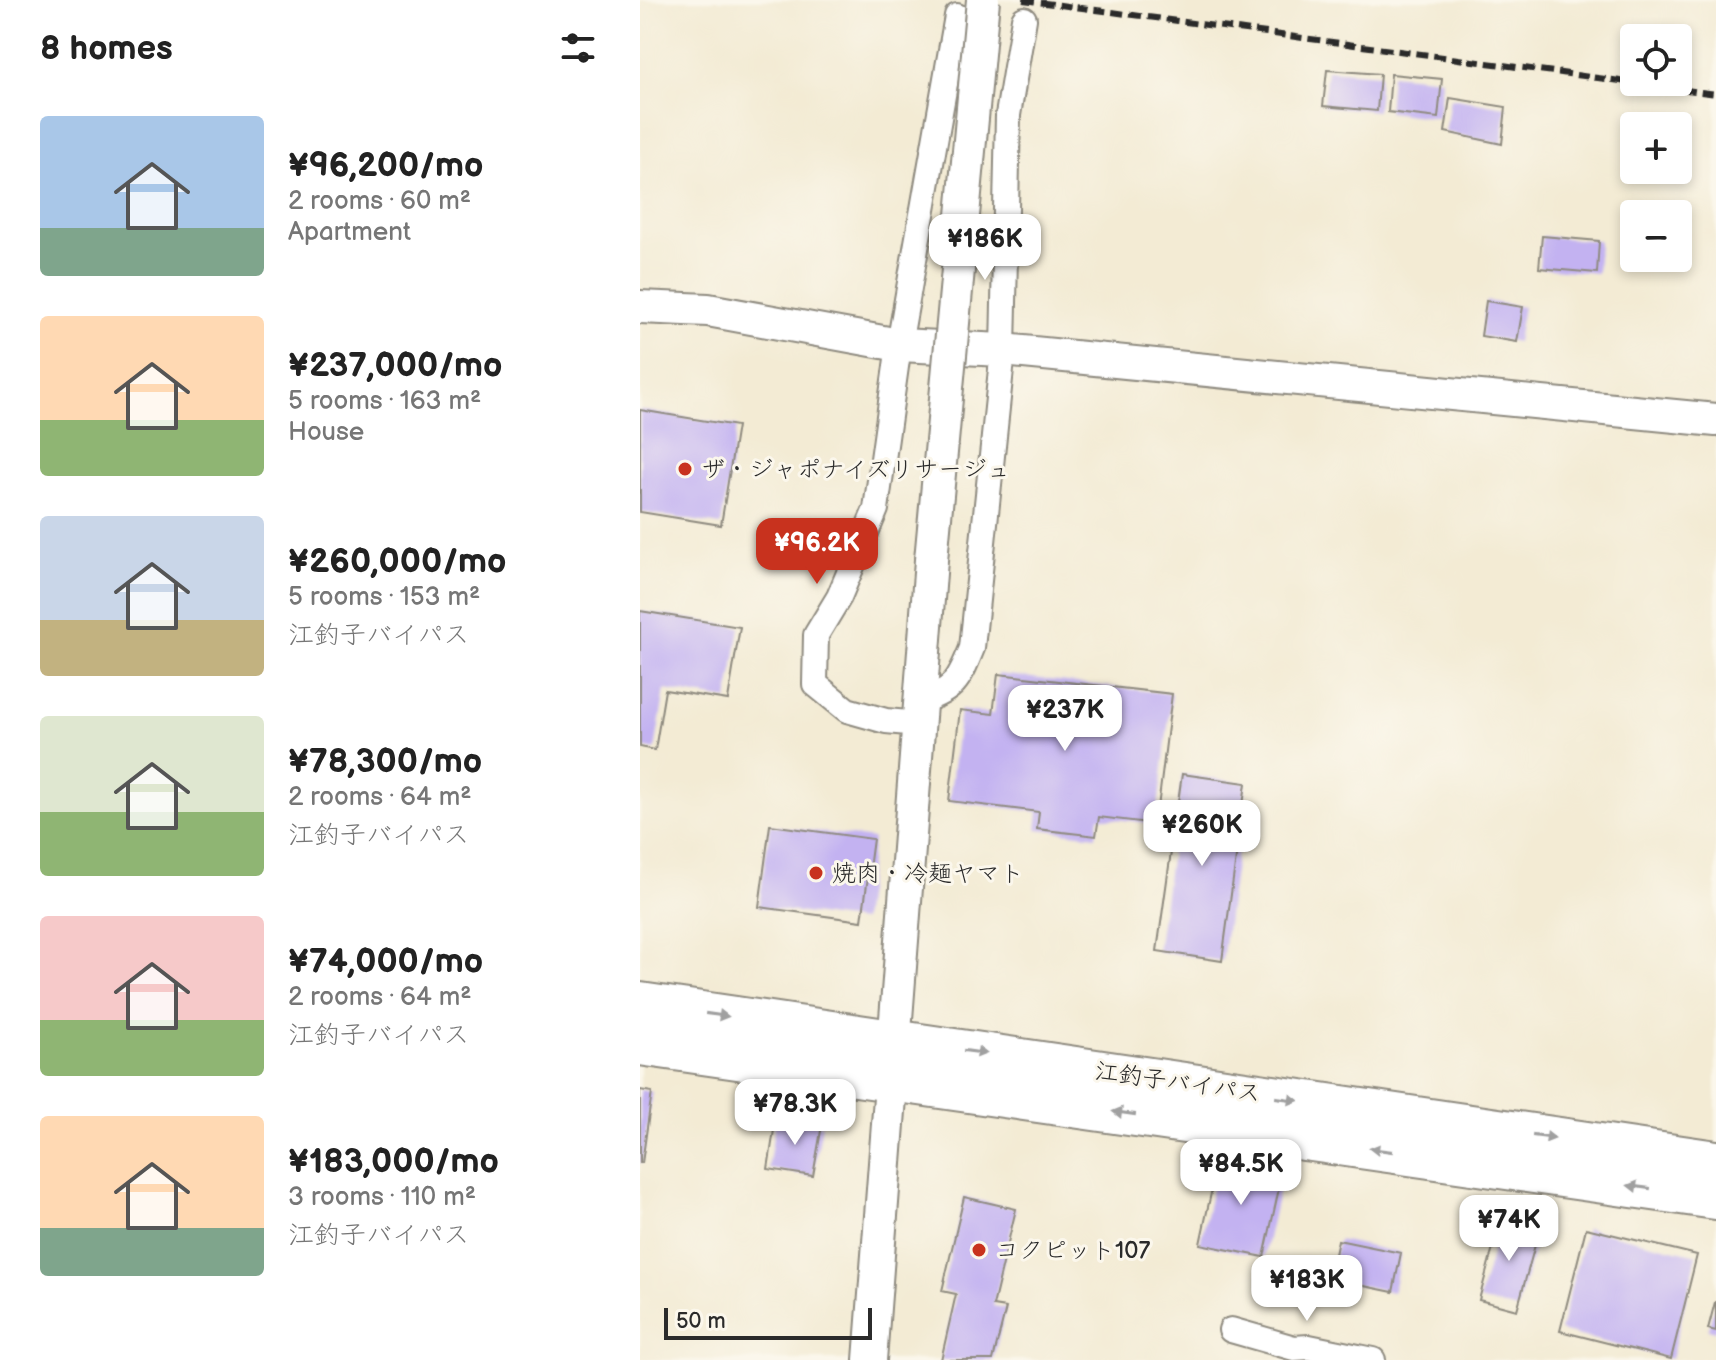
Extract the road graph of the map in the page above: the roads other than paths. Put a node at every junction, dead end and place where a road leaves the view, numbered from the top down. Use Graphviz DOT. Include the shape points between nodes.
graph roads {
  1 [pos="970,8"];
  2 [pos="1024,19"];
  3 [pos="640,307"];
  4 [pos="899,345"];
  5 [pos="1003,350"];
  6 [pos="1716,420"];
  7 [pos="920,712"];
  8 [pos="640,1004"];
  9 [pos="640,1044"];
  10 [pos="893,1060"];
  11 [pos="1716,1162"];
  12 [pos="1716,1198"];
  13 [pos="1231,1330"];
  14 [pos="1308,1353"];
  15 [pos="870,1360"];
  16 [pos="1373,1360"];
  1 -- 4 [label="street"];
  1 -- 7 [label="street, bridge"];
  2 -- 5 [label="street" via="1008,115"];
  3 -- 4 [label="street" via="708,310"];
  4 -- 5 [label="street"];
  4 -- 7 [label="street" via="876,509 839,597 816,635 815,684 847,710 886,721"];
  5 -- 6 [label="street"];
  5 -- 7 [label="street" via="972,648 958,681"];
  7 -- 10 [label="street"];
  8 -- 10 [label="highway, 江釣子バイパス, one-way"];
  9 -- 10 [label="highway, 江釣子バイパス"];
  10 -- 11 [label="highway, 江釣子バイパス, one-way"];
  12 -- 10 [label="highway, 江釣子バイパス, one-way"];
  10 -- 15 [label="street"];
  13 -- 14 [label="street"];
  14 -- 16 [label="street"];
}
